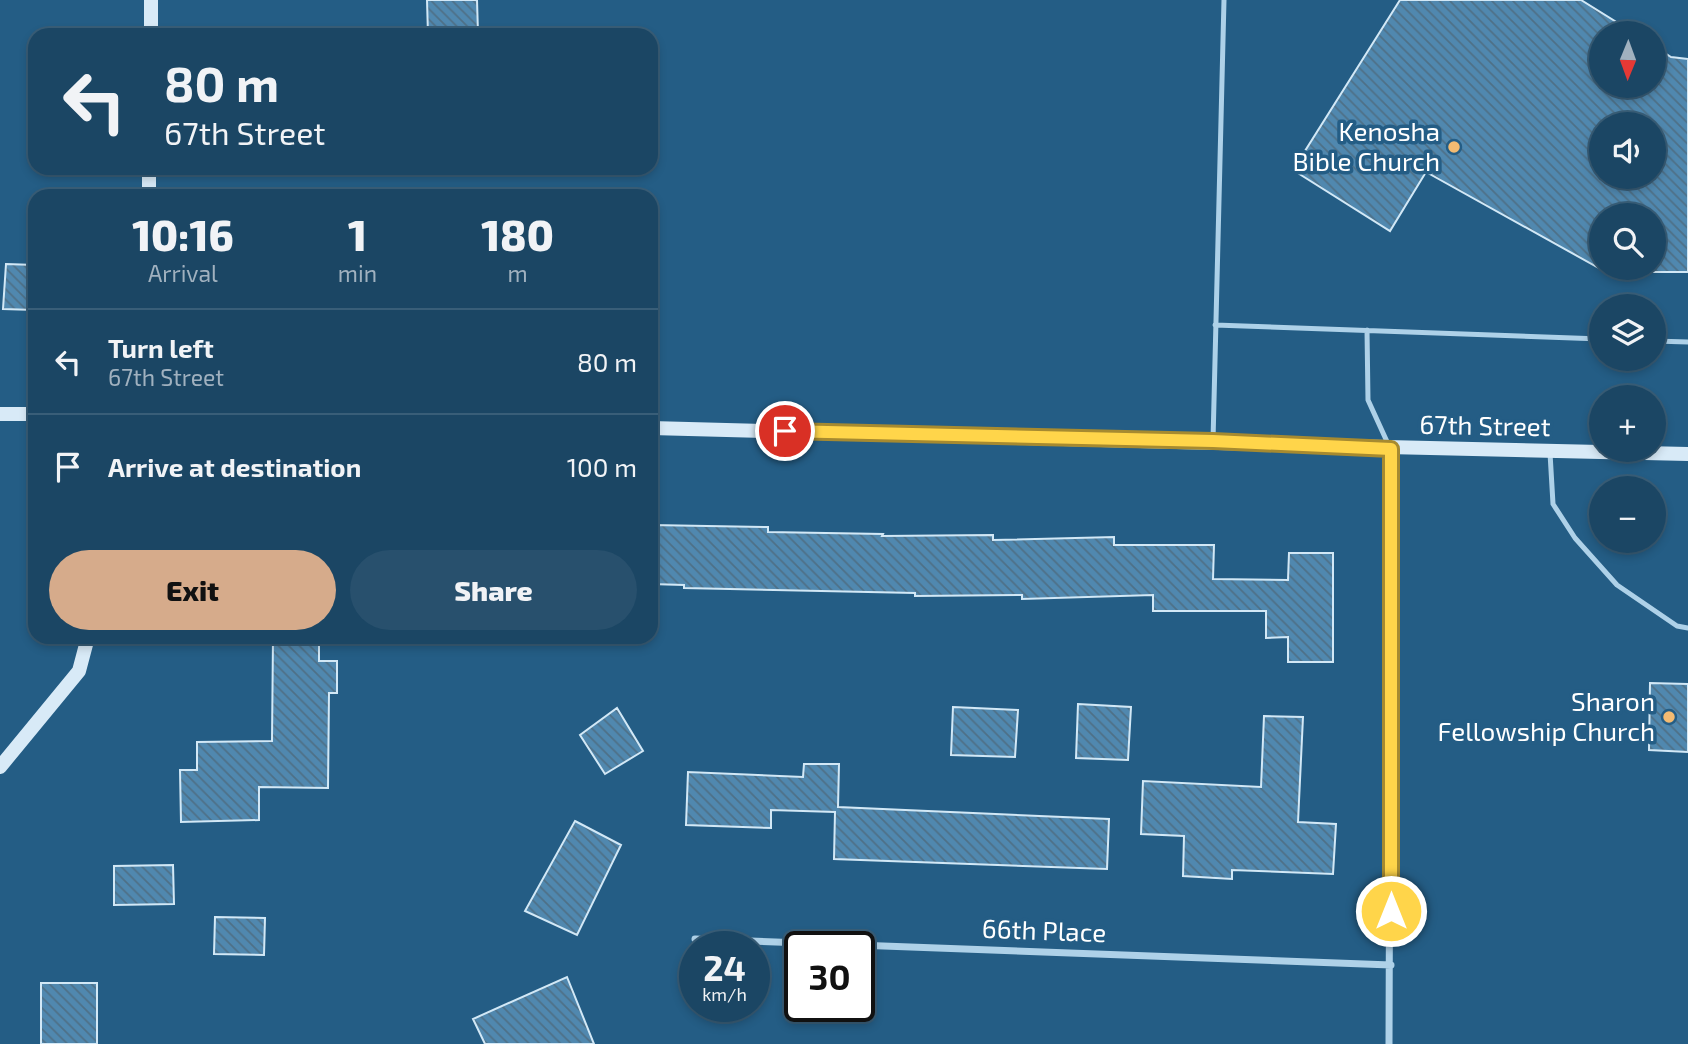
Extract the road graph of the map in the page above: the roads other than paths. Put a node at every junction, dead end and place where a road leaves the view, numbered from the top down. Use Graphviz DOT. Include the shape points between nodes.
graph roads {
  1 [pos="151,0"];
  2 [pos="1224,0"];
  3 [pos="151,28"];
  4 [pos="1215,325"];
  5 [pos="1367,330"];
  6 [pos="1589,339"];
  7 [pos="1666,341"];
  8 [pos="1688,342"];
  9 [pos="0,414"];
  10 [pos="28,414"];
  11 [pos="658,428"];
  12 [pos="1213,441"];
  13 [pos="1391,449"];
  14 [pos="1550,452"];
  15 [pos="1688,454"];
  16 [pos="1688,628"];
  17 [pos="86,644"];
  18 [pos="0,767"];
  19 [pos="770,942"];
  20 [pos="1391,965"];
  21 [pos="1390,1044"];
  1 -- 3 [label="street"];
  2 -- 4 [label="lane"];
  4 -- 5 [label="lane"];
  4 -- 12 [label="lane"];
  5 -- 6 [label="lane"];
  5 -- 13 [label="lane" via="1368,400"];
  7 -- 8 [label="lane"];
  9 -- 10 [label="street"];
  11 -- 12 [label="street, 67th Street"];
  12 -- 13 [label="street, 67th Street"];
  13 -- 14 [label="street, 67th Street"];
  13 -- 20 [label="street"];
  14 -- 15 [label="street, 67th Street"];
  14 -- 16 [label="lane" via="1553,504 1575,538 1617,585 1677,626"];
  17 -- 18 [label="street" via="79,671"];
  19 -- 20 [label="street, 66th Place"];
  20 -- 21 [label="street"];
}
